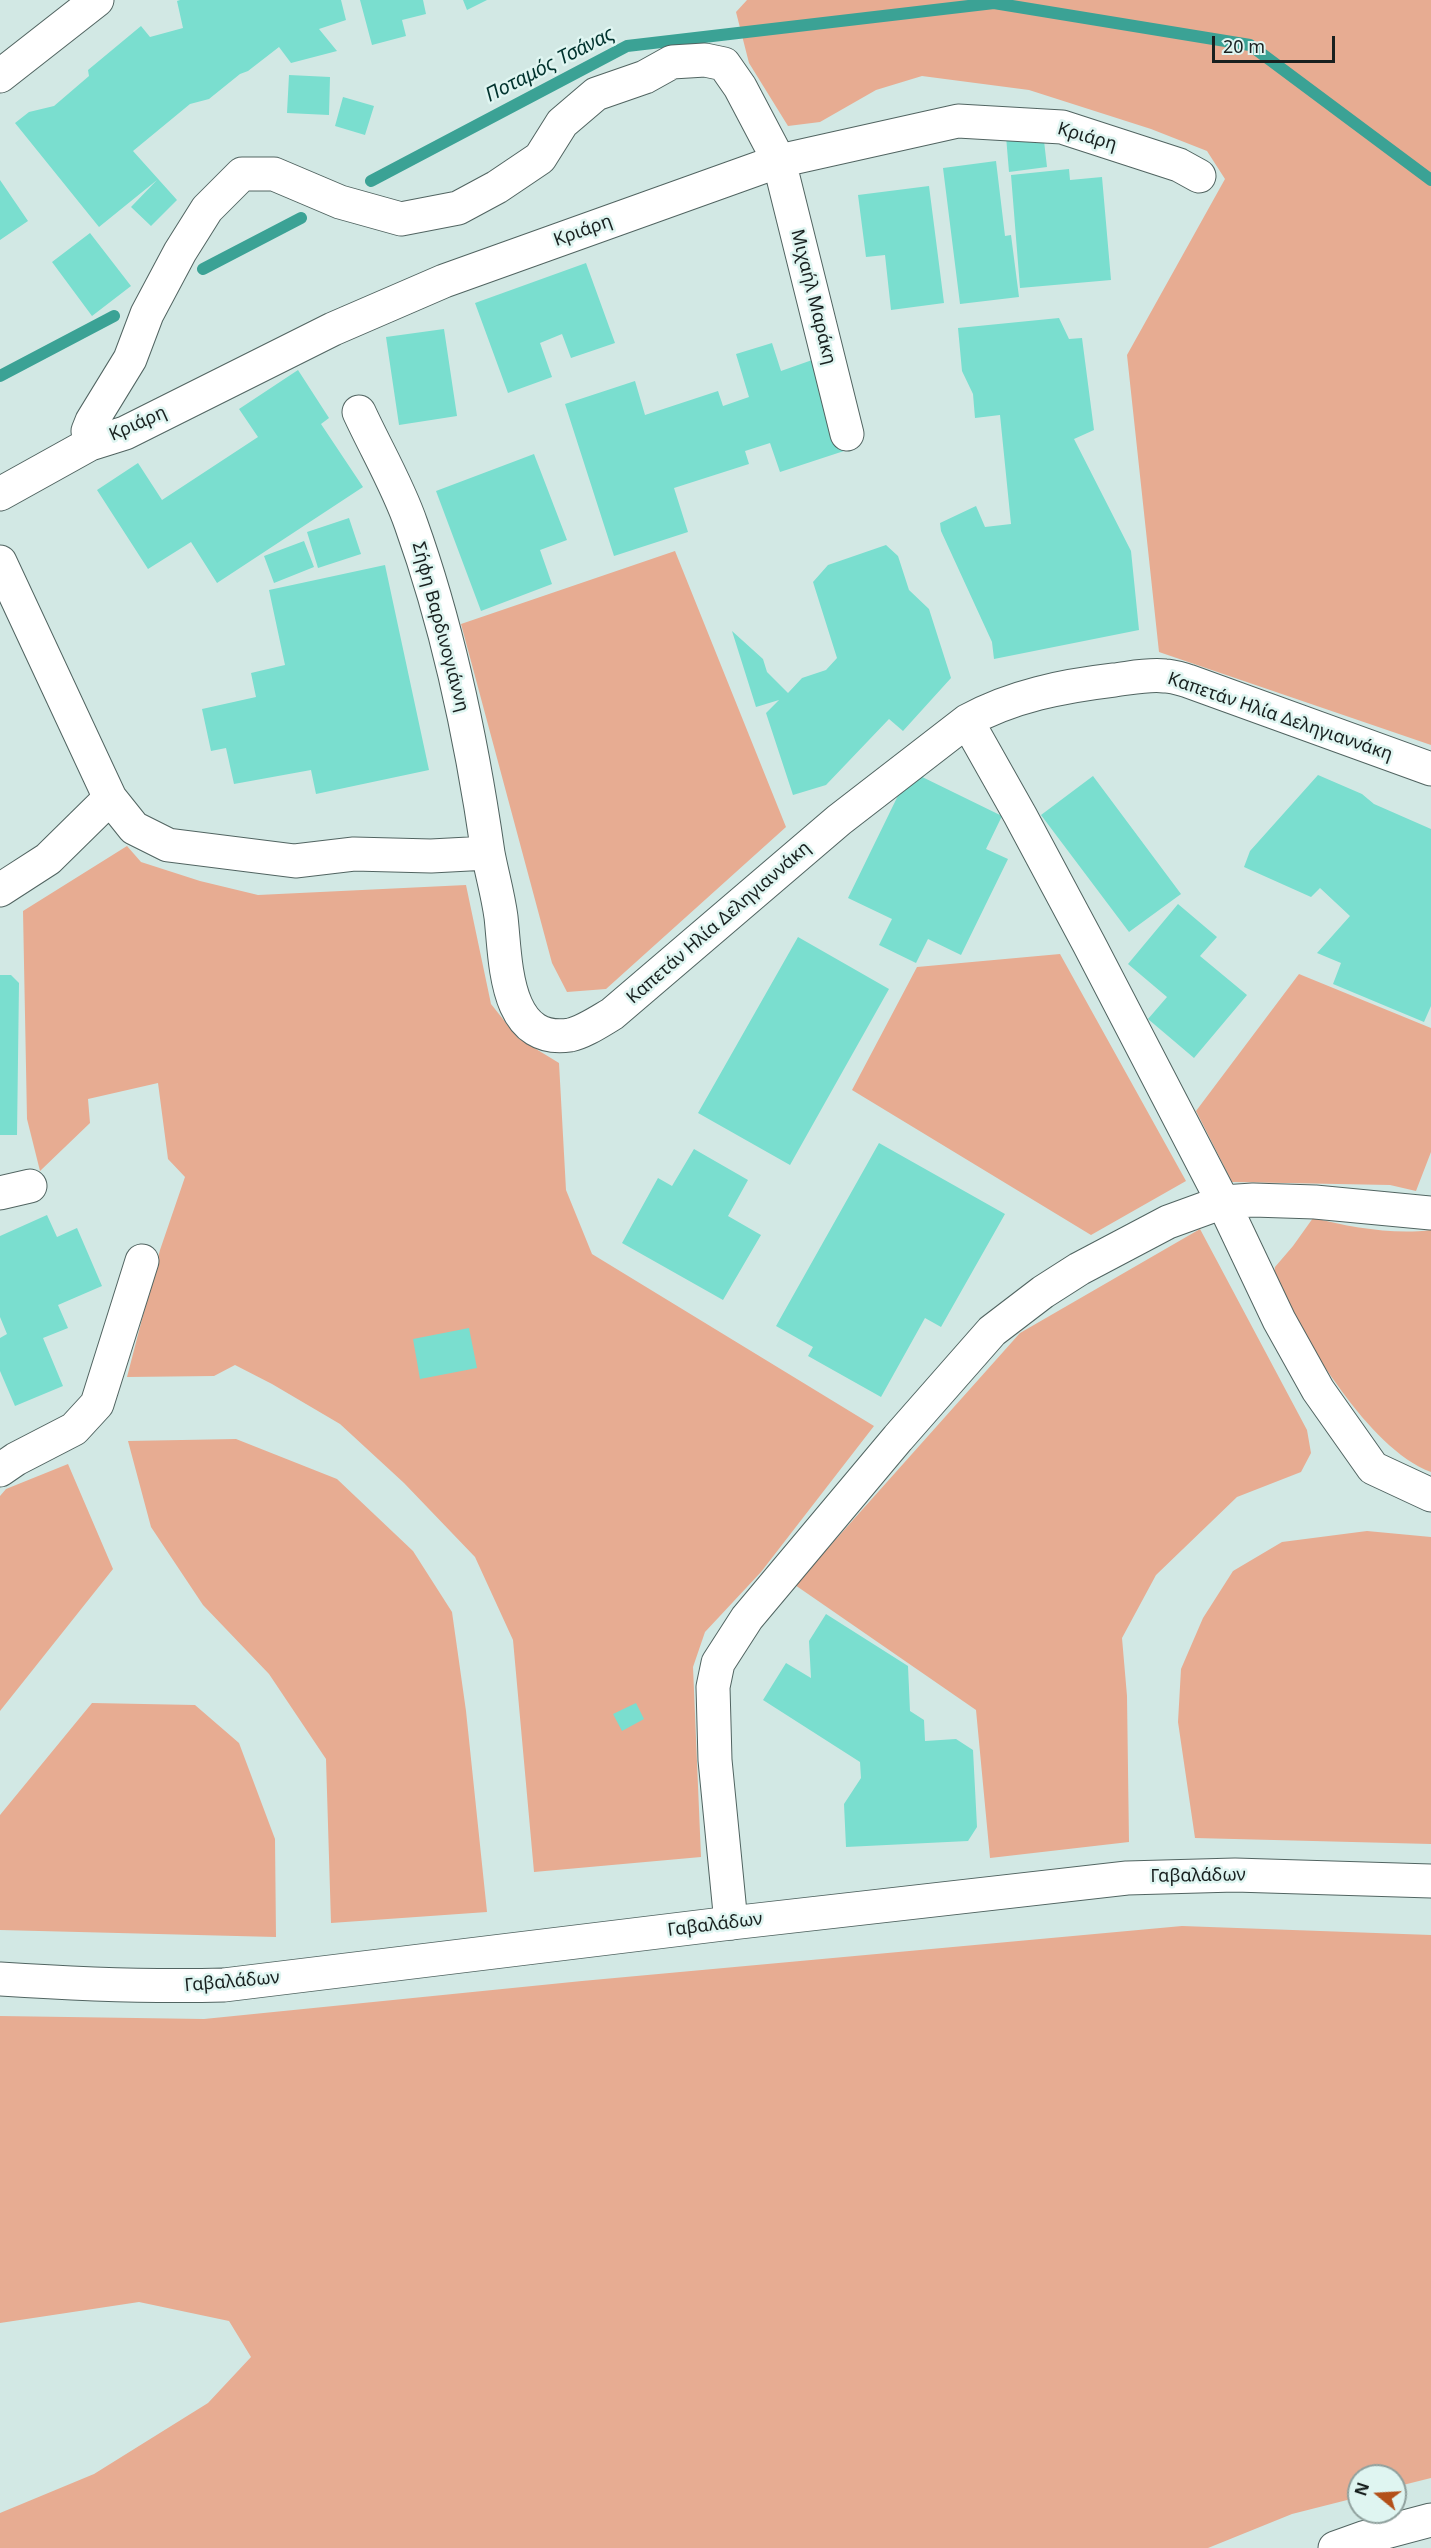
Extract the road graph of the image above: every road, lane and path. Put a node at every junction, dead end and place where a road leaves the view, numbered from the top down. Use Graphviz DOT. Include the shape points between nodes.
graph roads {
  1 [pos="97,0"];
  2 [pos="0,76"];
  3 [pos="779,161"];
  4 [pos="1199,176"];
  5 [pos="359,412"];
  6 [pos="847,434"];
  7 [pos="90,444"];
  8 [pos="0,494"];
  9 [pos="0,562"];
  10 [pos="967,721"];
  11 [pos="1431,769"];
  12 [pos="110,798"];
  13 [pos="488,853"];
  14 [pos="0,890"];
  15 [pos="1223,1202"];
  16 [pos="1431,1214"];
  17 [pos="142,1261"];
  18 [pos="0,1470"];
  19 [pos="1431,1495"];
  20 [pos="1431,1881"];
  21 [pos="731,1923"];
  22 [pos="0,1979"];
  23 [pos="1431,2520"];
  24 [pos="1335,2548"];
  1 -- 2 [label="street"];
  3 -- 4 [label="street, Κριάρη" via="968,122 1062,127 1179,165"];
  3 -- 6 [label="street, Μιχαήλ Μαράκη"];
  3 -- 7 [label="street, Κριάρη" via="444,281 333,329 125,433"];
  3 -- 7 [label="street, Μιχαήλ Μαράκη" via="724,64 705,60 672,63 596,94 562,123 540,158 458,208 401,219 340,202 274,174 242,174 207,209 180,252 147,314 130,359 92,421 88,431"];
  5 -- 13 [label="street, Σήφη Βαρδινογιάννη" via="411,522 452,658"];
  7 -- 8 [label="street, Κριάρη"];
  9 -- 12 [label="street"];
  10 -- 11 [label="street, Καπετάν Ηλία Δεληγιαννάκη" via="1024,696 1097,682 1166,676"];
  10 -- 13 [label="street, Καπετάν Ηλία Δεληγιαννάκη" via="839,820 612,1014 572,1034 534,1030 511,996 501,914"];
  10 -- 15 [label="street" via="1020,814"];
  12 -- 13 [label="street" via="134,828 168,845 295,861 354,854"];
  12 -- 14 [label="street" via="48,859"];
  15 -- 16 [label="street" via="1315,1202"];
  15 -- 19 [label="street" via="1318,1390 1373,1468"];
  15 -- 21 [label="street" via="1168,1222 1078,1269 992,1331 747,1618 718,1663 712,1706"];
  17 -- 18 [label="street" via="97,1404 74,1429"];
  20 -- 21 [label="street, Γαβαλάδων" via="1173,1875"];
  21 -- 22 [label="street, Γαβαλάδων" via="224,1985 63,1984"];
  23 -- 24 [label="street"];
}
